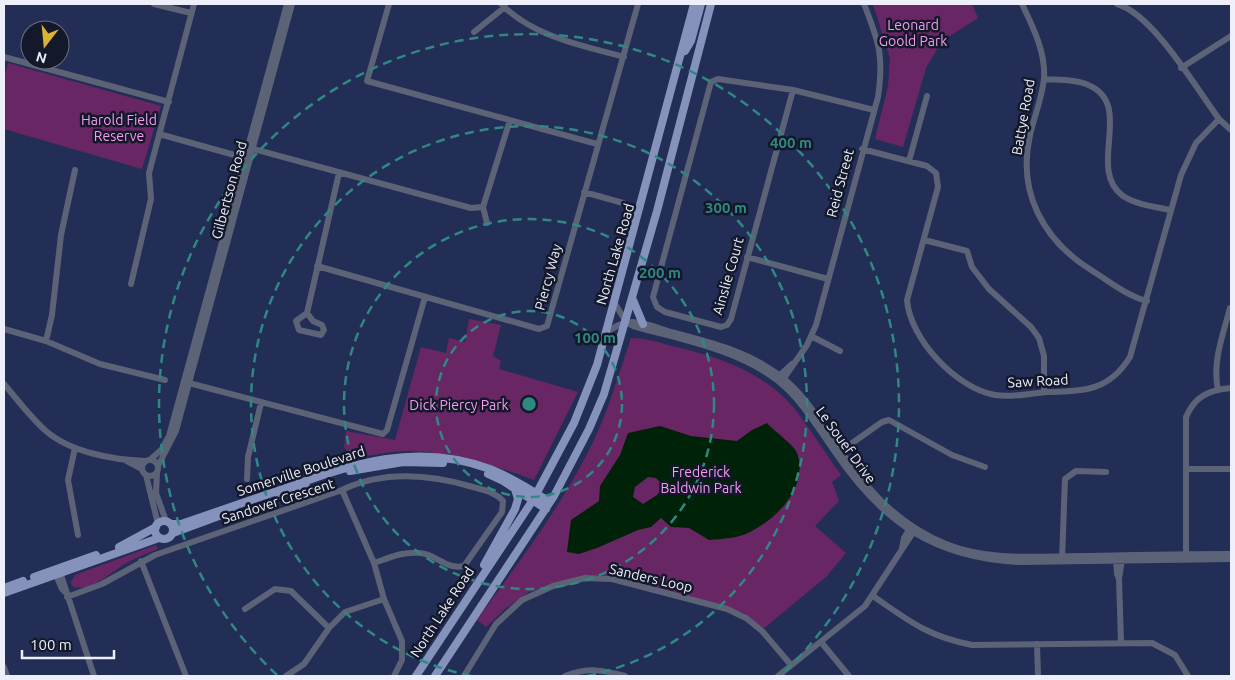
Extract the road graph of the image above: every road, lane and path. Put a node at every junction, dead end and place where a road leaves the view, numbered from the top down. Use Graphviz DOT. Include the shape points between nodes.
graph roads {
  1 [pos="154,4"];
  2 [pos="194,4"];
  3 [pos="287,4"];
  4 [pos="292,4"];
  5 [pos="389,4"];
  6 [pos="638,4"];
  7 [pos="694,4"];
  8 [pos="701,4"];
  9 [pos="711,4"];
  10 [pos="864,4"];
  11 [pos="1023,4"];
  12 [pos="1117,4"];
  13 [pos="503,5"];
  14 [pos="191,13"];
  15 [pos="474,32"];
  16 [pos="1231,36"];
  17 [pos="4,57"];
  18 [pos="624,57"];
  19 [pos="680,59"];
  20 [pos="1181,68"];
  21 [pos="1044,78"];
  22 [pos="792,90"];
  23 [pos="927,96"];
  24 [pos="169,102"];
  25 [pos="874,110"];
  26 [pos="510,120"];
  27 [pos="1219,120"];
  28 [pos="1231,130"];
  29 [pos="159,134"];
  30 [pos="597,144"];
  31 [pos="251,148"];
  32 [pos="862,149"];
  33 [pos="248,159"];
  34 [pos="909,161"];
  35 [pos="75,170"];
  36 [pos="339,173"];
  37 [pos="584,192"];
  38 [pos="623,202"];
  39 [pos="483,207"];
  40 [pos="1171,210"];
  41 [pos="487,222"];
  42 [pos="924,240"];
  43 [pos="747,257"];
  44 [pos="317,266"];
  45 [pos="828,279"];
  46 [pos="131,284"];
  47 [pos="425,297"];
  48 [pos="633,300"];
  49 [pos="1147,301"];
  50 [pos="614,302"];
  51 [pos="1230,308"];
  52 [pos="307,313"];
  53 [pos="626,322"];
  54 [pos="643,324"];
  55 [pos="4,329"];
  56 [pos="605,335"];
  57 [pos="811,336"];
  58 [pos="46,341"];
  59 [pos="840,351"];
  60 [pos="780,379"];
  61 [pos="165,380"];
  62 [pos="186,382"];
  63 [pos="4,384"];
  64 [pos="1231,388"];
  65 [pos="1218,390"];
  66 [pos="1044,392"];
  67 [pos="262,403"];
  68 [pos="75,448"];
  69 [pos="838,453"];
  70 [pos="125,460"];
  71 [pos="148,460"];
  72 [pos="985,467"];
  73 [pos="158,469"];
  74 [pos="1186,469"];
  75 [pos="1231,470"];
  76 [pos="144,472"];
  77 [pos="1106,472"];
  78 [pos="247,478"];
  79 [pos="516,489"];
  80 [pos="342,490"];
  81 [pos="534,497"];
  82 [pos="548,505"];
  83 [pos="169,523"];
  84 [pos="157,525"];
  85 [pos="912,530"];
  86 [pos="173,533"];
  87 [pos="78,535"];
  88 [pos="159,538"];
  89 [pos="1231,554"];
  90 [pos="1186,557"];
  91 [pos="1119,558"];
  92 [pos="1062,559"];
  93 [pos="1231,559"];
  94 [pos="141,561"];
  95 [pos="374,563"];
  96 [pos="57,571"];
  97 [pos="479,578"];
  98 [pos="4,588"];
  99 [pos="4,593"];
  100 [pos="67,595"];
  101 [pos="873,596"];
  102 [pos="384,599"];
  103 [pos="245,609"];
  104 [pos="329,628"];
  105 [pos="821,642"];
  106 [pos="1121,642"];
  107 [pos="1037,644"];
  108 [pos="791,665"];
  109 [pos="4,667"];
  110 [pos="7,676"];
  111 [pos="94,676"];
  112 [pos="186,676"];
  113 [pos="286,676"];
  114 [pos="394,676"];
  115 [pos="416,676"];
  116 [pos="435,676"];
  117 [pos="464,676"];
  118 [pos="565,676"];
  119 [pos="625,676"];
  120 [pos="778,676"];
  121 [pos="849,676"];
  122 [pos="1038,676"];
  123 [pos="1188,676"];
  1 -- 14 [label="street"];
  2 -- 14 [label="street"];
  3 -- 31 [label="street, Gilbertson Road"];
  4 -- 31 [label="street, Gilbertson Road"];
  5 -- 26 [label="street" via="367,81"];
  6 -- 18 [label="street, Piercy Way"];
  7 -- 19 [label="main road, North Lake Road"];
  8 -- 19 [label="main road" via="691,41"];
  9 -- 48 [label="main road, North Lake Road"];
  10 -- 25 [label="street, Reid Street" via="877,38 882,67"];
  11 -- 21 [label="street, Battye Road" via="1041,48"];
  12 -- 20 [label="street" via="1140,17 1161,39"];
  13 -- 15 [label="street"];
  13 -- 18 [label="street" via="525,24 553,37"];
  14 -- 24 [label="street"];
  16 -- 20 [label="street"];
  17 -- 24 [label="street"];
  18 -- 30 [label="street, Piercy Way"];
  19 -- 50 [label="main road, North Lake Road"];
  20 -- 27 [label="street"];
  21 -- 40 [label="street" via="1086,84 1100,93 1109,108 1111,124 1107,160 1114,187 1133,201"];
  21 -- 49 [label="street, Battye Road" via="1027,159 1030,194 1038,214 1048,234 1068,254 1130,294"];
  22 -- 25 [label="street"];
  22 -- 43 [label="street, Ainslie Court"];
  22 -- 43 [label="street, Ainslie Court" via="718,79 711,82 653,297 657,307 721,327 727,325"];
  23 -- 34 [label="street"];
  24 -- 29 [label="street"];
  25 -- 32 [label="street, Reid Street"];
  26 -- 30 [label="street"];
  26 -- 39 [label="street"];
  27 -- 28 [label="street"];
  27 -- 40 [label="street, Saw Road" via="1196,144 1187,159"];
  29 -- 33 [label="street"];
  29 -- 46 [label="street" via="149,173 151,199"];
  30 -- 37 [label="street, Piercy Way"];
  31 -- 33 [label="street, Gilbertson Road"];
  31 -- 36 [label="street"];
  32 -- 34 [label="street, Saw Road"];
  32 -- 45 [label="street, Reid Street"];
  33 -- 62 [label="street, Gilbertson Road"];
  34 -- 42 [label="street, Saw Road" via="927,166 936,173 938,187"];
  35 -- 58 [label="street" via="61,235"];
  36 -- 39 [label="street" via="471,208"];
  36 -- 44 [label="street"];
  37 -- 38 [label="street"];
  37 -- 47 [label="street, Piercy Way" via="547,326 539,329"];
  39 -- 41 [label="street"];
  40 -- 49 [label="street, Saw Road"];
  42 -- 66 [label="street" via="967,251 972,267 989,289 1031,327 1042,346"];
  42 -- 66 [label="street, Saw Road" via="908,300 908,314 927,345 953,375 974,389 1011,397"];
  43 -- 45 [label="street"];
  44 -- 47 [label="street, Piercy Way"];
  44 -- 52 [label="street"];
  45 -- 57 [label="street, Reid Street"];
  47 -- 67 [label="street" via="387,430 380,434"];
  48 -- 53 [label="main road, North Lake Road"];
  48 -- 54 [label="main road"];
  49 -- 66 [label="street, Saw Road" via="1130,357 1116,374 1078,392"];
  50 -- 53 [label="street"];
  50 -- 56 [label="main road, North Lake Road"];
  51 -- 65 [label="street" via="1217,360"];
  53 -- 54 [label="street, Le Souef Drive"];
  53 -- 56 [label="street"];
  53 -- 60 [label="street, Le Souef Drive" via="728,353"];
  53 -- 82 [label="main road, North Lake Road" via="590,429"];
  54 -- 60 [label="street, Le Souef Drive" via="731,349"];
  55 -- 58 [label="street"];
  56 -- 81 [label="main road, North Lake Road" via="598,365 574,424"];
  57 -- 59 [label="street"];
  57 -- 60 [label="street, Reid Street"];
  58 -- 61 [label="street" via="100,364"];
  60 -- 69 [label="street, Le Souef Drive" via="816,416"];
  62 -- 67 [label="street"];
  62 -- 71 [label="street" via="169,436 162,448"];
  62 -- 73 [label="street" via="172,442"];
  63 -- 68 [label="street" via="46,432"];
  64 -- 65 [label="street"];
  65 -- 74 [label="street" via="1198,398 1190,407 1185,424"];
  67 -- 78 [label="street" via="248,457"];
  68 -- 70 [label="street"];
  68 -- 87 [label="street" via="68,480"];
  69 -- 72 [label="street" via="889,420 952,455"];
  69 -- 85 [label="street, Le Souef Drive" via="870,491"];
  70 -- 71 [label="street"];
  70 -- 76 [label="street"];
  71 -- 73 [label="street"];
  71 -- 76 [label="street"];
  73 -- 76 [label="street" via="150,476"];
  73 -- 83 [label="street" via="156,493"];
  74 -- 75 [label="street"];
  74 -- 90 [label="street"];
  76 -- 84 [label="street"];
  77 -- 92 [label="street" via="1076,471 1065,479"];
  79 -- 81 [label="main road, Somerville Boulevard"];
  79 -- 86 [label="main road, Somerville Boulevard" via="495,476 456,465 403,462 344,472"];
  79 -- 97 [label="main road" via="516,509"];
  80 -- 94 [label="street, Sandover Crescent"];
  80 -- 95 [label="street, Sandover Crescent"];
  80 -- 95 [label="street" via="361,481 404,475 448,479 496,494 504,501 502,512 464,566 454,568 422,553 403,553"];
  81 -- 82 [label="main road, Somerville Boulevard"];
  81 -- 83 [label="main road, Somerville Boulevard" via="488,468 443,458 407,456 377,459 335,470 181,524"];
  81 -- 97 [label="main road, North Lake Road"];
  82 -- 116 [label="main road, North Lake Road"];
  83 -- 84 [label="main road"];
  83 -- 86 [label="main road"];
  84 -- 88 [label="main road"];
  84 -- 96 [label="main road" via="124,545"];
  85 -- 92 [label="street, Le Souef Drive" via="976,553"];
  85 -- 101 [label="street"];
  86 -- 88 [label="main road" via="167,539"];
  88 -- 96 [label="main road"];
  89 -- 90 [label="street, Le Souef Drive"];
  90 -- 91 [label="street, Le Souef Drive"];
  90 -- 93 [label="street, Le Souef Drive"];
  91 -- 92 [label="street, Le Souef Drive"];
  91 -- 106 [label="street"];
  94 -- 100 [label="street, Sandover Crescent" via="102,584"];
  94 -- 112 [label="street"];
  95 -- 102 [label="street, Sandover Crescent"];
  96 -- 98 [label="main road"];
  96 -- 99 [label="main road"];
  96 -- 100 [label="street" via="67,587"];
  97 -- 115 [label="main road, North Lake Road"];
  100 -- 111 [label="street"];
  101 -- 105 [label="street"];
  101 -- 107 [label="street" via="922,630 946,640 972,645"];
  102 -- 104 [label="street" via="345,612"];
  102 -- 114 [label="street, Sandover Crescent" via="402,641 402,660"];
  103 -- 104 [label="street" via="276,589 291,591"];
  104 -- 113 [label="street" via="304,664"];
  105 -- 108 [label="street"];
  105 -- 121 [label="street"];
  106 -- 107 [label="street"];
  106 -- 123 [label="street" via="1152,643 1163,647 1175,655"];
  107 -- 122 [label="street"];
  108 -- 117 [label="street, Sanders Loop" via="762,631 727,609 612,579 585,578 553,586 522,600 496,624"];
  108 -- 120 [label="street"];
  109 -- 110 [label="street"];
  118 -- 119 [label="street" via="582,670 602,670"];
}
